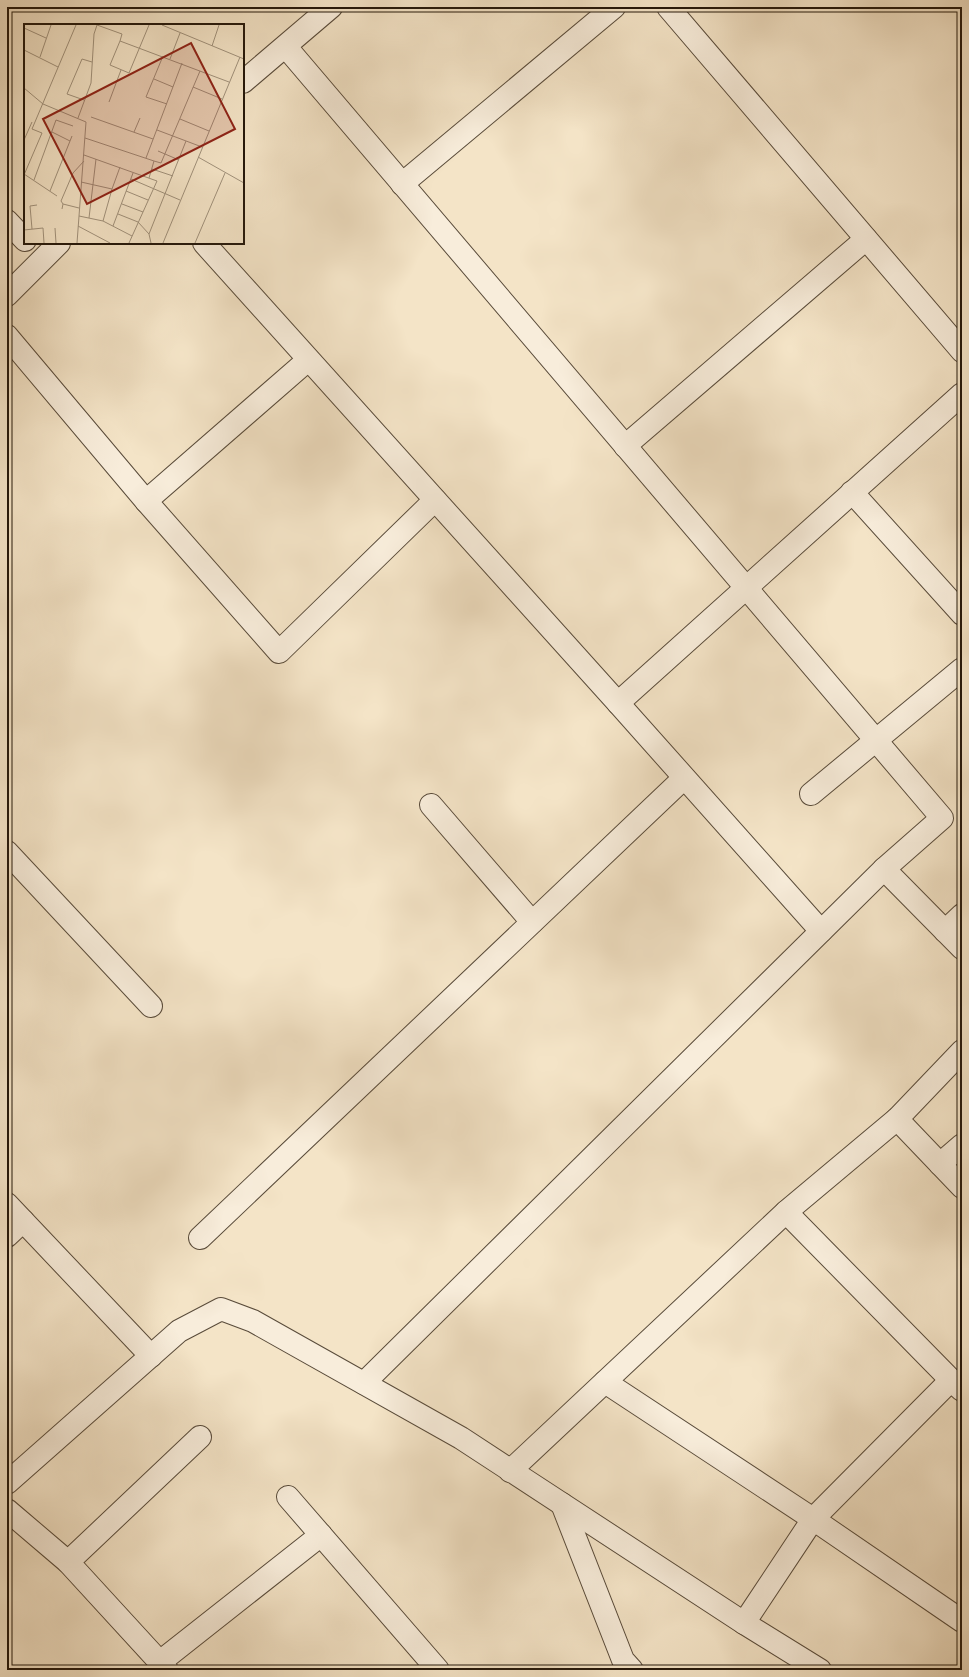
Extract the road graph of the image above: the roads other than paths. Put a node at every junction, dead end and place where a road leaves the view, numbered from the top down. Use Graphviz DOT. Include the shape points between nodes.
graph roads {
  1 [pos="331,7"];
  2 [pos="614,7"];
  3 [pos="668,7"];
  4 [pos="286,47"];
  5 [pos="244,81"];
  6 [pos="402,184"];
  7 [pos="7,221"];
  8 [pos="24,239"];
  9 [pos="866,240"];
  10 [pos="29,244"];
  11 [pos="58,244"];
  12 [pos="205,244"];
  13 [pos="42,259"];
  14 [pos="7,296"];
  15 [pos="7,336"];
  16 [pos="962,351"];
  17 [pos="308,360"];
  18 [pos="962,394"];
  19 [pos="625,446"];
  20 [pos="852,492"];
  21 [pos="435,500"];
  22 [pos="146,501"];
  23 [pos="746,588"];
  24 [pos="962,614"];
  25 [pos="962,669"];
  26 [pos="618,702"];
  27 [pos="875,740"];
  28 [pos="684,778"];
  29 [pos="811,794"];
  30 [pos="431,805"];
  31 [pos="7,852"];
  32 [pos="884,869"];
  33 [pos="962,915"];
  34 [pos="532,922"];
  35 [pos="821,931"];
  36 [pos="945,931"];
  37 [pos="962,948"];
  38 [pos="151,1006"];
  39 [pos="962,1051"];
  40 [pos="897,1119"];
  41 [pos="962,1145"];
  42 [pos="940,1164"];
  43 [pos="962,1187"];
  44 [pos="7,1204"];
  45 [pos="786,1212"];
  46 [pos="23,1221"];
  47 [pos="7,1236"];
  48 [pos="200,1238"];
  49 [pos="151,1356"];
  50 [pos="605,1382"];
  51 [pos="364,1383"];
  52 [pos="957,1385"];
  53 [pos="200,1437"];
  54 [pos="510,1471"];
  55 [pos="7,1483"];
  56 [pos="288,1497"];
  57 [pos="562,1504"];
  58 [pos="7,1510"];
  59 [pos="813,1519"];
  60 [pos="321,1535"];
  61 [pos="68,1562"];
  62 [pos="962,1621"];
  63 [pos="744,1623"];
  64 [pos="163,1666"];
  65 [pos="438,1670"];
  66 [pos="632,1670"];
  67 [pos="820,1670"];
  1 -- 4 [label="street"];
  2 -- 6 [label="street"];
  3 -- 9 [label="street"];
  4 -- 5 [label="street"];
  4 -- 6 [label="street"];
  6 -- 19 [label="street"];
  7 -- 8 [label="street"];
  9 -- 16 [label="street"];
  9 -- 19 [label="street"];
  10 -- 13 [label="street"];
  11 -- 13 [label="street"];
  12 -- 17 [label="street"];
  13 -- 14 [label="street"];
  15 -- 22 [label="street"];
  17 -- 21 [label="street"];
  17 -- 22 [label="street"];
  18 -- 20 [label="street"];
  19 -- 23 [label="street"];
  20 -- 23 [label="street"];
  20 -- 24 [label="street"];
  21 -- 22 [label="street" via="279,652"];
  21 -- 26 [label="street"];
  23 -- 26 [label="street"];
  23 -- 27 [label="street"];
  25 -- 27 [label="street"];
  26 -- 28 [label="street"];
  27 -- 29 [label="street"];
  27 -- 32 [label="street" via="942,818"];
  28 -- 34 [label="street"];
  28 -- 35 [label="street"];
  30 -- 34 [label="street"];
  31 -- 38 [label="street"];
  32 -- 35 [label="street"];
  32 -- 36 [label="street"];
  33 -- 36 [label="street"];
  34 -- 48 [label="street"];
  35 -- 51 [label="street"];
  36 -- 37 [label="street"];
  39 -- 40 [label="street"];
  40 -- 42 [label="street"];
  40 -- 45 [label="street"];
  41 -- 42 [label="street"];
  42 -- 43 [label="street"];
  44 -- 46 [label="street"];
  45 -- 50 [label="street"];
  45 -- 52 [label="street"];
  46 -- 47 [label="street"];
  46 -- 49 [label="street"];
  49 -- 51 [label="street" via="179,1331 221,1309 253,1321"];
  49 -- 55 [label="street"];
  50 -- 54 [label="street"];
  50 -- 59 [label="street"];
  51 -- 54 [label="street" via="461,1438"];
  52 -- 59 [label="street"];
  53 -- 61 [label="street"];
  54 -- 57 [label="street"];
  56 -- 60 [label="street"];
  57 -- 63 [label="street"];
  57 -- 66 [label="street" via="623,1660"];
  58 -- 61 [label="street"];
  59 -- 62 [label="street"];
  59 -- 63 [label="street"];
  60 -- 64 [label="street"];
  60 -- 65 [label="street"];
  61 -- 64 [label="street"];
  63 -- 67 [label="street"];
}
